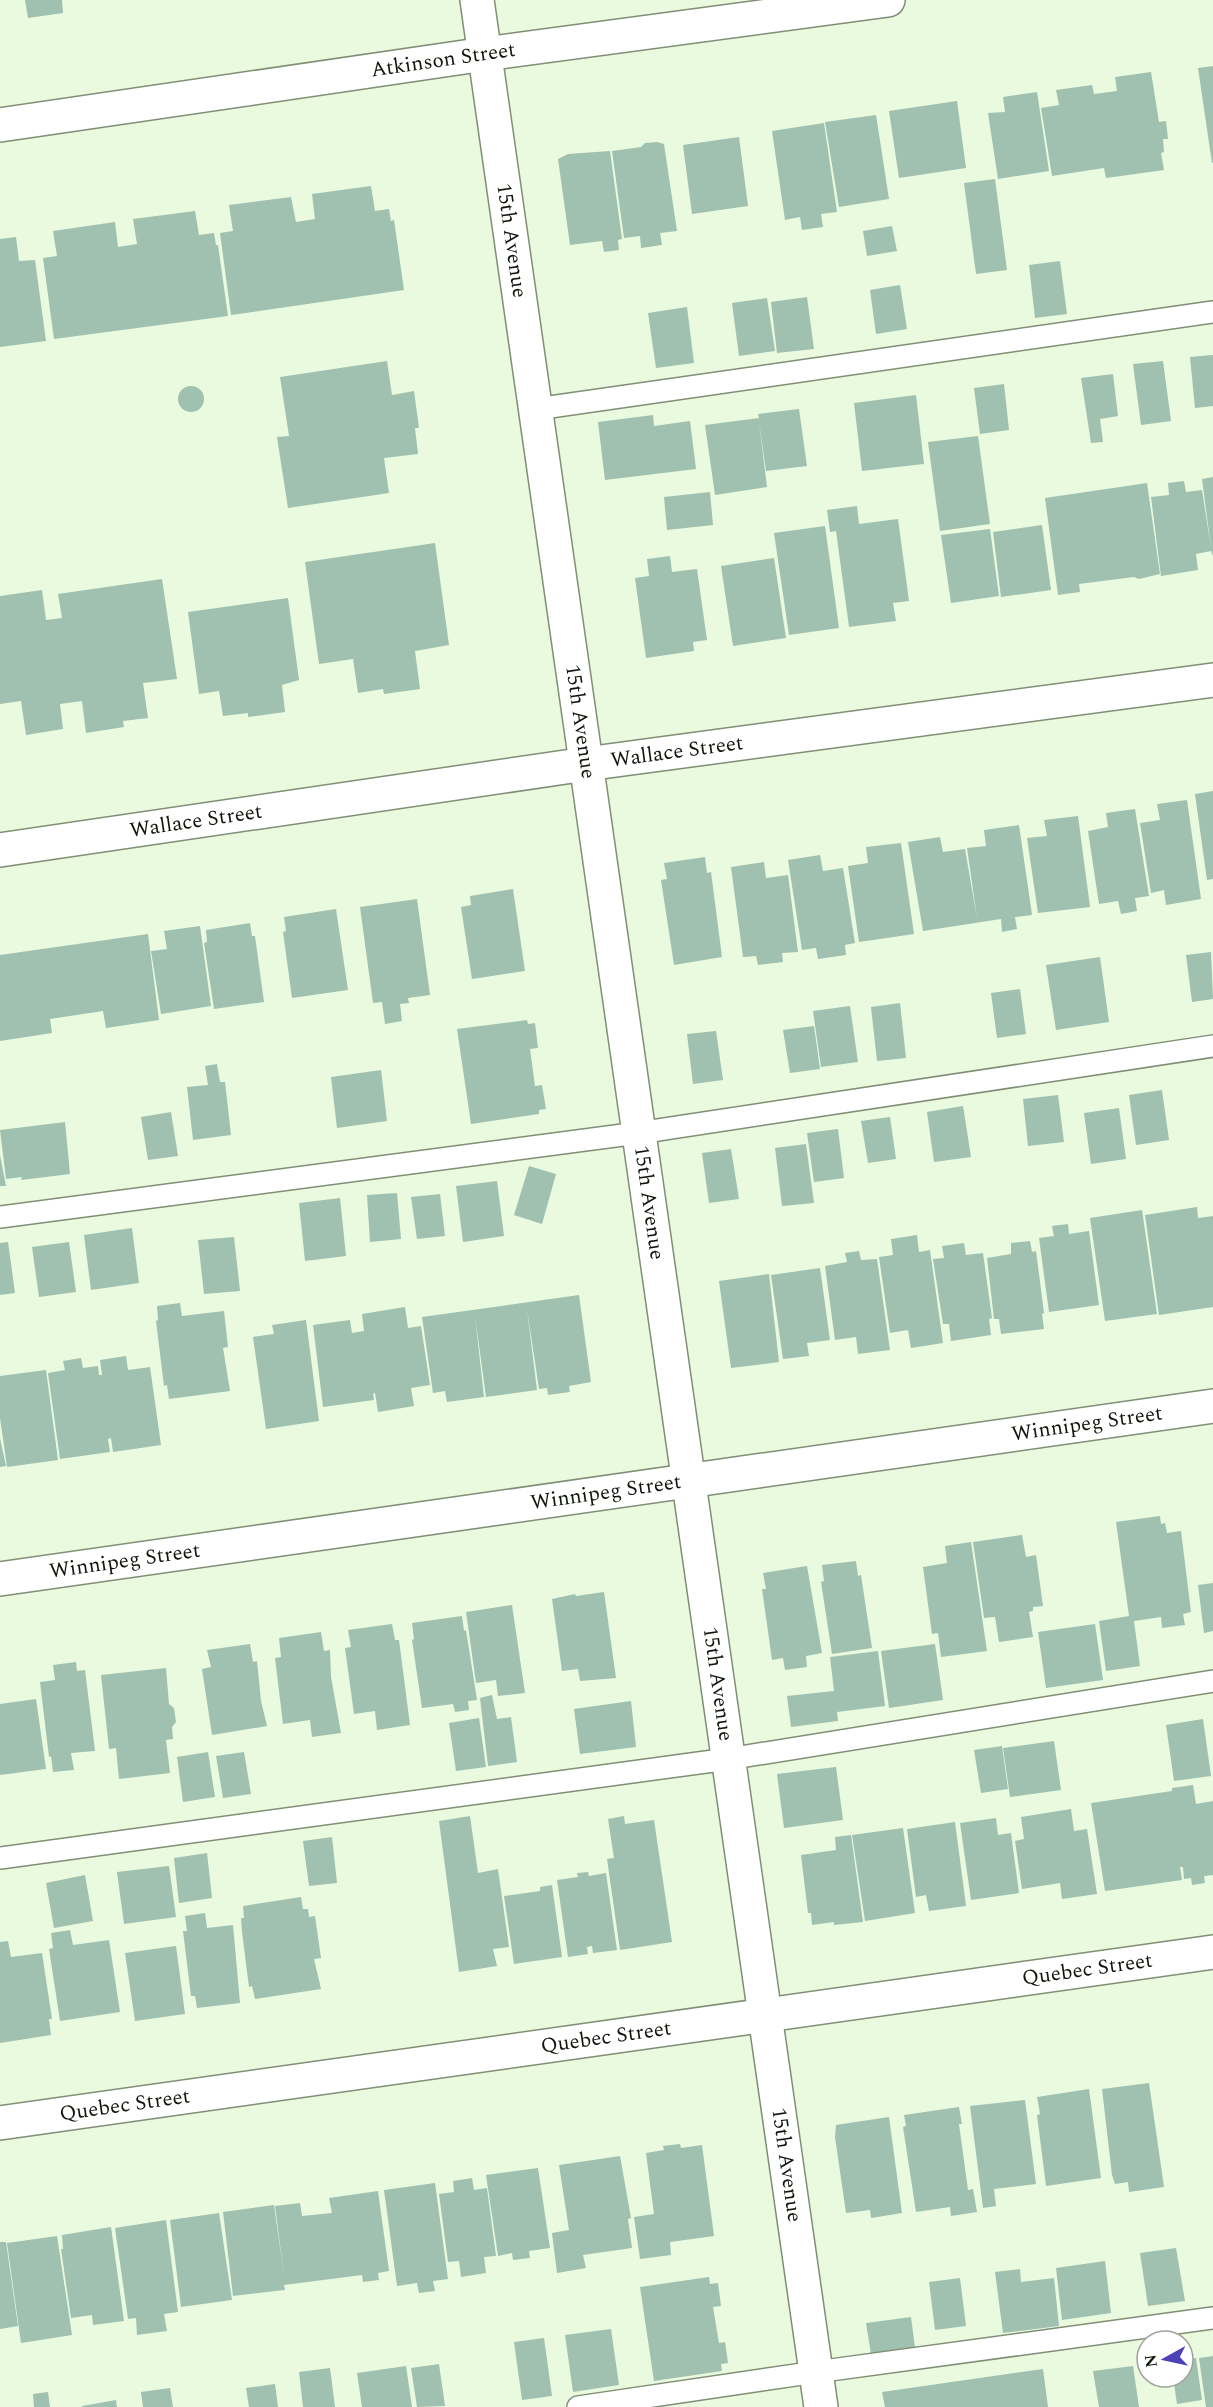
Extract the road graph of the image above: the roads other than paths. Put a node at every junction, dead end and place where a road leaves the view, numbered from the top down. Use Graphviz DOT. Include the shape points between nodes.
graph roads {
  1 [pos="477,0"];
  2 [pos="888,0"];
  3 [pos="485,54"];
  4 [pos="0,125"];
  5 [pos="1213,312"];
  6 [pos="536,409"];
  7 [pos="1213,680"];
  8 [pos="586,764"];
  9 [pos="0,850"];
  10 [pos="1213,1046"];
  11 [pos="638,1133"];
  12 [pos="0,1217"];
  13 [pos="1213,1406"];
  14 [pos="688,1481"];
  15 [pos="0,1579"];
  16 [pos="1213,1681"];
  17 [pos="728,1760"];
  18 [pos="0,1858"];
  19 [pos="1213,1952"];
  20 [pos="765,2016"];
  21 [pos="0,2123"];
  22 [pos="1213,2318"];
  23 [pos="816,2372"];
  24 [pos="578,2407"];
  25 [pos="821,2407"];
  1 -- 3 [label="street, 15th Avenue"];
  2 -- 3 [label="street, Atkinson Street"];
  3 -- 4 [label="street, Atkinson Street"];
  3 -- 6 [label="street, 15th Avenue"];
  5 -- 6 [label="lane"];
  6 -- 8 [label="street, 15th Avenue"];
  7 -- 8 [label="street, Wallace Street"];
  8 -- 9 [label="street, Wallace Street"];
  8 -- 11 [label="street, 15th Avenue"];
  10 -- 11 [label="lane"];
  11 -- 12 [label="lane"];
  11 -- 14 [label="street, 15th Avenue"];
  13 -- 14 [label="street, Winnipeg Street"];
  14 -- 15 [label="street, Winnipeg Street"];
  14 -- 17 [label="street, 15th Avenue"];
  16 -- 17 [label="lane"];
  17 -- 18 [label="lane"];
  17 -- 20 [label="street, 15th Avenue"];
  19 -- 20 [label="street, Quebec Street"];
  20 -- 21 [label="street, Quebec Street"];
  20 -- 23 [label="street, 15th Avenue"];
  22 -- 23 [label="lane"];
  23 -- 24 [label="lane"];
  23 -- 25 [label="street, 15th Avenue"];
}
